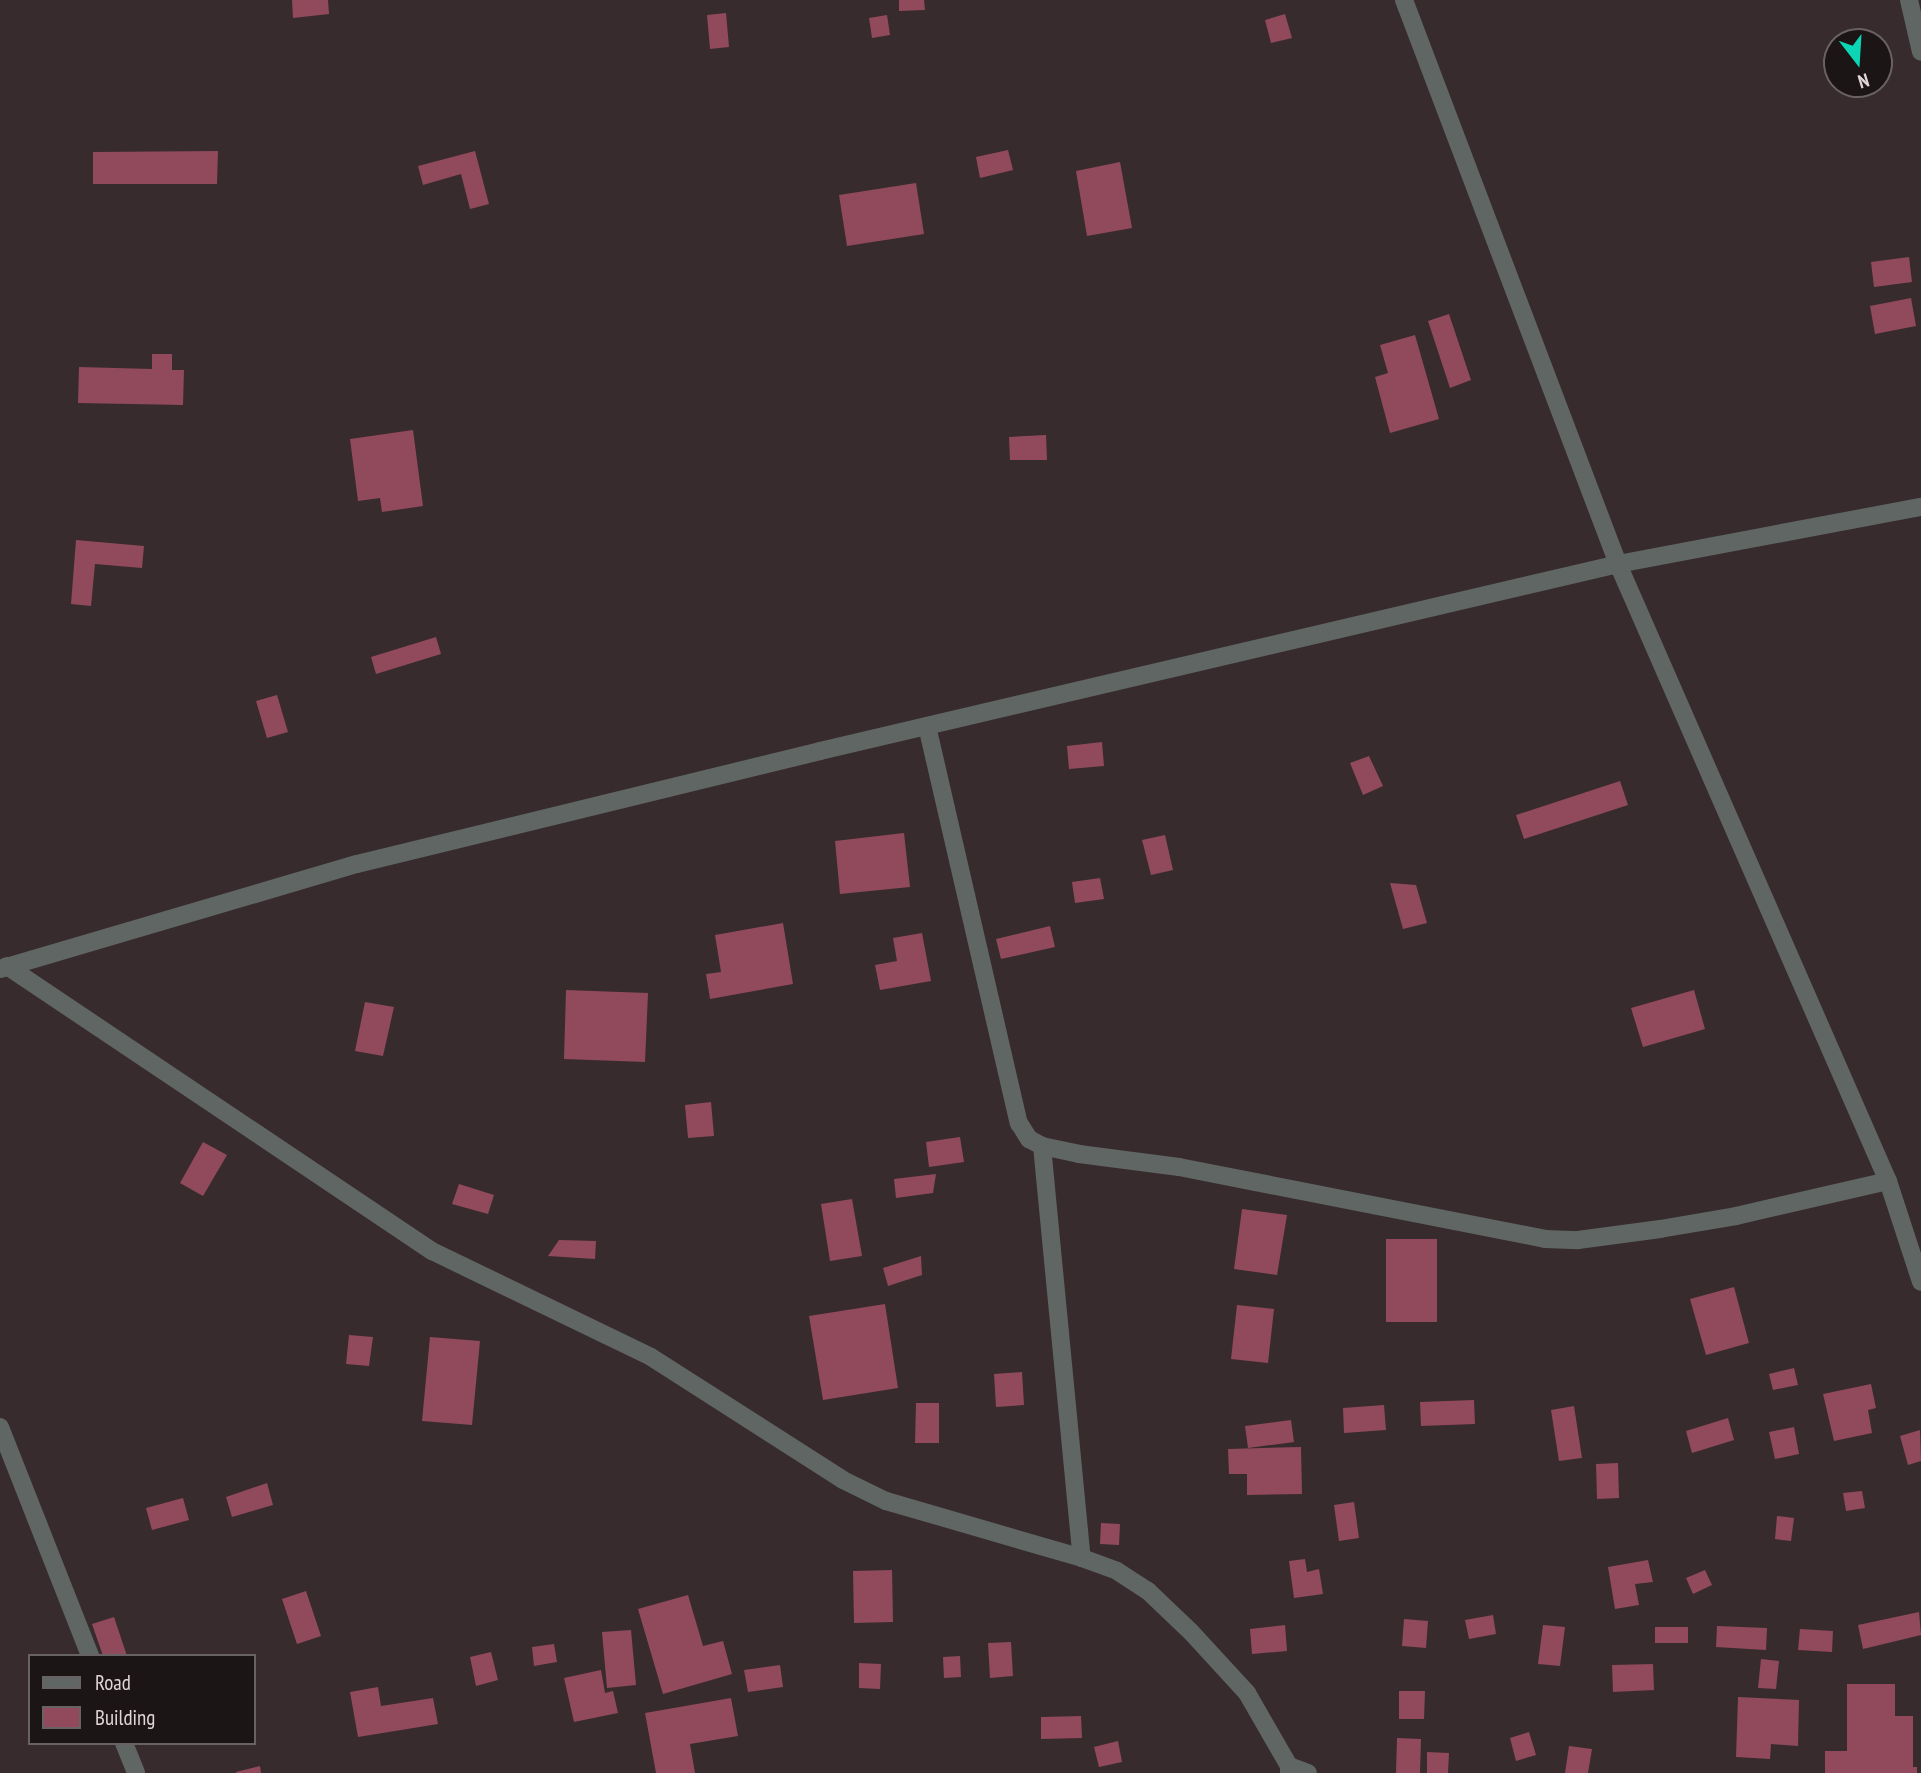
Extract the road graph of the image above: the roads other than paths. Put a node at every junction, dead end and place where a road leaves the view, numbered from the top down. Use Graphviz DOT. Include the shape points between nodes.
graph roads {
  1 [pos="1404,0"];
  2 [pos="1909,0"];
  3 [pos="1921,52"];
  4 [pos="1921,507"];
  5 [pos="1618,564"];
  6 [pos="927,726"];
  7 [pos="3,967"];
  8 [pos="1042,1146"];
  9 [pos="1888,1181"];
  10 [pos="1921,1282"];
  11 [pos="0,1427"];
  12 [pos="1082,1558"];
  13 [pos="89,1654"];
  14 [pos="125,1745"];
  15 [pos="1289,1769"];
  16 [pos="136,1773"];
  17 [pos="1308,1773"];
  1 -- 5 [label="street"];
  2 -- 3 [label="street"];
  4 -- 5 [label="street"];
  5 -- 6 [label="street"];
  5 -- 9 [label="street"];
  6 -- 7 [label="street" via="357,864"];
  6 -- 8 [label="street" via="1019,1123 1030,1139"];
  7 -- 12 [label="street" via="432,1251 651,1357 843,1480 886,1501"];
  8 -- 9 [label="street" via="1179,1167 1545,1239 1578,1240 1660,1230"];
  8 -- 12 [label="street"];
  9 -- 10 [label="street"];
  11 -- 13 [label="street"];
  12 -- 15 [label="street" via="1117,1571 1148,1591 1191,1632 1247,1693"];
  14 -- 16 [label="street"];
  15 -- 17 [label="street"];
}
